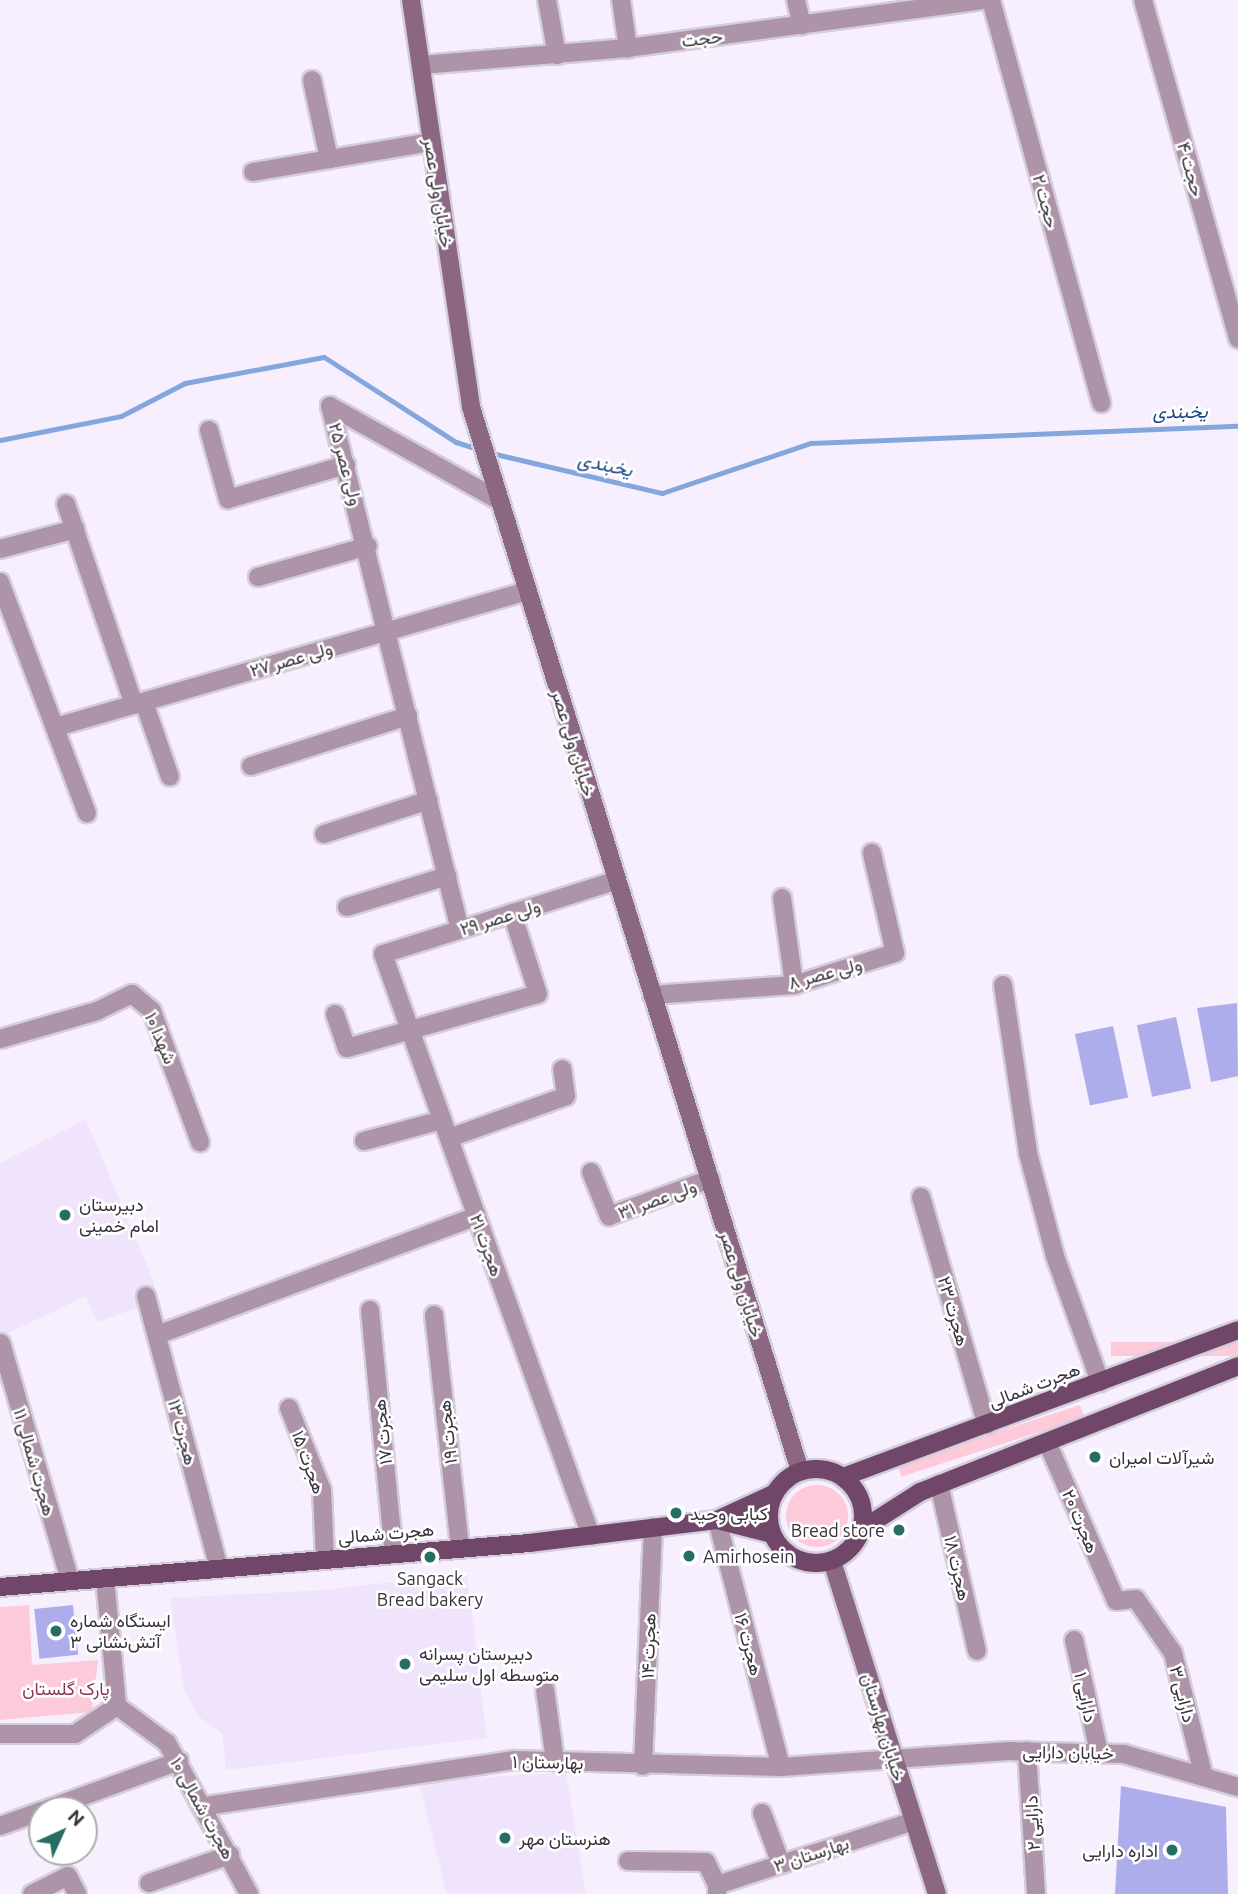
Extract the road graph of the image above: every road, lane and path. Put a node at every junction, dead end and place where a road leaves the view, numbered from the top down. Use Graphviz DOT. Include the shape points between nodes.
graph roads {
  1 [pos="411,0"];
  2 [pos="547,0"];
  3 [pos="621,0"];
  4 [pos="796,0"];
  5 [pos="982,0"];
  6 [pos="991,0"];
  7 [pos="1143,0"];
  8 [pos="802,25"];
  9 [pos="628,48"];
  10 [pos="556,55"];
  11 [pos="421,65"];
  12 [pos="312,80"];
  13 [pos="431,142"];
  14 [pos="329,159"];
  15 [pos="253,172"];
  16 [pos="1238,339"];
  17 [pos="1101,403"];
  18 [pos="209,430"];
  19 [pos="346,465"];
  20 [pos="500,500"];
  21 [pos="66,503"];
  22 [pos="75,529"];
  23 [pos="368,546"];
  24 [pos="0,549"];
  25 [pos="258,577"];
  26 [pos="0,582"];
  27 [pos="527,591"];
  28 [pos="388,631"];
  29 [pos="139,703"];
  30 [pos="408,716"];
  31 [pos="56,727"];
  32 [pos="250,766"];
  33 [pos="170,777"];
  34 [pos="429,800"];
  35 [pos="87,813"];
  36 [pos="324,834"];
  37 [pos="872,853"];
  38 [pos="447,876"];
  39 [pos="617,880"];
  40 [pos="782,898"];
  41 [pos="347,907"];
  42 [pos="512,913"];
  43 [pos="460,930"];
  44 [pos="383,954"];
  45 [pos="793,985"];
  46 [pos="1003,985"];
  47 [pos="652,995"];
  48 [pos="335,1014"];
  49 [pos="409,1027"];
  50 [pos="0,1039"];
  51 [pos="562,1069"];
  52 [pos="442,1120"];
  53 [pos="449,1138"];
  54 [pos="364,1141"];
  55 [pos="200,1142"];
  56 [pos="591,1172"];
  57 [pos="710,1179"];
  58 [pos="921,1197"];
  59 [pos="477,1216"];
  60 [pos="146,1296"];
  61 [pos="370,1310"];
  62 [pos="434,1315"];
  63 [pos="1238,1330"];
  64 [pos="157,1335"];
  65 [pos="1,1343"];
  66 [pos="1238,1366"];
  67 [pos="1100,1382"];
  68 [pos="289,1408"];
  69 [pos="987,1425"];
  70 [pos="1047,1441"];
  71 [pos="800,1471"];
  72 [pos="843,1477"];
  73 [pos="939,1484"];
  74 [pos="773,1494"];
  75 [pos="717,1520"];
  76 [pos="653,1527"];
  77 [pos="862,1529"];
  78 [pos="772,1534"];
  79 [pos="591,1536"];
  80 [pos="460,1548"];
  81 [pos="394,1554"];
  82 [pos="324,1559"];
  83 [pos="832,1561"];
  84 [pos="219,1568"];
  85 [pos="105,1578"];
  86 [pos="70,1580"];
  87 [pos="0,1587"];
  88 [pos="1116,1601"];
  89 [pos="1074,1640"];
  90 [pos="978,1651"];
  91 [pos="545,1689"];
  92 [pos="117,1706"];
  93 [pos="0,1734"];
  94 [pos="1027,1751"];
  95 [pos="1099,1753"];
  96 [pos="894,1759"];
  97 [pos="179,1761"];
  98 [pos="555,1762"];
  99 [pos="643,1766"];
  100 [pos="781,1768"];
  101 [pos="1204,1777"];
  102 [pos="1238,1787"];
  103 [pos="84,1796"];
  104 [pos="206,1806"];
  105 [pos="762,1813"];
  106 [pos="28,1816"];
  107 [pos="914,1821"];
  108 [pos="0,1826"];
  109 [pos="230,1855"];
  110 [pos="628,1861"];
  111 [pos="782,1864"];
  112 [pos="149,1883"];
  113 [pos="717,1889"];
  114 [pos="32,1894"];
  115 [pos="77,1894"];
  116 [pos="249,1894"];
  117 [pos="937,1894"];
  118 [pos="1036,1894"];
  1 -- 11 [label="main road, خیابان ولی عصر"];
  2 -- 10 [label="street"];
  3 -- 9 [label="street"];
  4 -- 8 [label="street"];
  5 -- 8 [label="street, حجت"];
  6 -- 17 [label="street, حجت ۲"];
  7 -- 16 [label="street, حجت ۴"];
  8 -- 9 [label="street, حجت"];
  9 -- 10 [label="street, حجت"];
  10 -- 11 [label="street, حجت"];
  11 -- 13 [label="main road, خیابان ولی عصر"];
  12 -- 14 [label="street"];
  13 -- 14 [label="street"];
  13 -- 20 [label="main road, خیابان ولی عصر" via="471,407"];
  14 -- 15 [label="street"];
  18 -- 19 [label="street" via="228,499"];
  19 -- 20 [label="street, ولی عصر ۲۵" via="330,406"];
  19 -- 23 [label="street, ولی عصر ۲۵"];
  20 -- 27 [label="main road, خیابان ولی عصر"];
  21 -- 22 [label="street"];
  22 -- 24 [label="street"];
  22 -- 29 [label="street"];
  23 -- 25 [label="street"];
  23 -- 28 [label="street, ولی عصر ۲۵"];
  26 -- 31 [label="street"];
  27 -- 28 [label="street, ولی عصر ۲۷"];
  27 -- 39 [label="main road, خیابان ولی عصر"];
  28 -- 29 [label="street, ولی عصر ۲۷"];
  28 -- 30 [label="street, ولی عصر ۲۵"];
  29 -- 31 [label="street, ولی عصر ۲۷"];
  29 -- 33 [label="street"];
  30 -- 32 [label="street"];
  30 -- 34 [label="street, ولی عصر ۲۵"];
  31 -- 35 [label="street"];
  34 -- 36 [label="street"];
  34 -- 38 [label="street, ولی عصر ۲۵"];
  37 -- 45 [label="street, ولی عصر ۸" via="895,953"];
  38 -- 41 [label="street"];
  38 -- 43 [label="street, ولی عصر ۲۵"];
  39 -- 42 [label="street, ولی عصر ۲۹"];
  39 -- 47 [label="main road, خیابان ولی عصر"];
  40 -- 45 [label="street"];
  42 -- 43 [label="street, ولی عصر ۲۹"];
  42 -- 49 [label="street" via="538,994"];
  43 -- 44 [label="street, ولی عصر ۲۹"];
  44 -- 49 [label="street, هجرت ۲۱"];
  45 -- 47 [label="street, ولی عصر ۸"];
  46 -- 67 [label="street" via="1028,1153 1055,1256"];
  47 -- 57 [label="main road, خیابان ولی عصر"];
  48 -- 49 [label="street" via="347,1048"];
  49 -- 52 [label="street, هجرت ۲۱"];
  50 -- 55 [label="street, شهدا ۱۰" via="97,1011 132,994 152,1011"];
  51 -- 53 [label="street" via="566,1096"];
  52 -- 53 [label="street, هجرت ۲۱"];
  52 -- 54 [label="street"];
  53 -- 59 [label="street, هجرت ۲۱"];
  56 -- 57 [label="street, ولی عصر ۳۱" via="609,1216"];
  57 -- 71 [label="main road, خیابان ولی عصر"];
  58 -- 69 [label="street, هجرت ۲۳"];
  59 -- 64 [label="street"];
  59 -- 79 [label="street, هجرت ۲۱"];
  60 -- 64 [label="street, هجرت ۱۳"];
  61 -- 81 [label="street, هجرت ۱۷"];
  62 -- 80 [label="street, هجرت ۱۹"];
  63 -- 67 [label="main road, هجرت شمالی"];
  64 -- 84 [label="street, هجرت ۱۳"];
  65 -- 86 [label="street, هجرت شمالی ۱۱"];
  66 -- 70 [label="main road"];
  67 -- 69 [label="main road, هجرت شمالی"];
  68 -- 82 [label="street, هجرت ۱۵" via="322,1490"];
  69 -- 72 [label="main road, هجرت شمالی"];
  70 -- 73 [label="main road"];
  70 -- 88 [label="street, هجرت ۲۰"];
  71 -- 72 [label="main road" via="830,1470"];
  71 -- 74 [label="main road"];
  72 -- 77 [label="main road" via="861,1500"];
  73 -- 77 [label="main road"];
  73 -- 90 [label="street, هجرت ۱۸"];
  74 -- 75 [label="main road"];
  74 -- 78 [label="main road" via="768,1514"];
  75 -- 76 [label="main road, هجرت شمالی"];
  75 -- 78 [label="main road, هجرت شمالی"];
  75 -- 100 [label="street, هجرت ۱۶"];
  76 -- 79 [label="main road, هجرت شمالی"];
  76 -- 99 [label="street, هجرت ۱۴"];
  77 -- 83 [label="main road" via="845,1554"];
  78 -- 83 [label="main road" via="791,1556 818,1563"];
  79 -- 80 [label="main road, هجرت شمالی"];
  80 -- 81 [label="main road, هجرت شمالی"];
  81 -- 82 [label="main road, هجرت شمالی"];
  82 -- 84 [label="main road, هجرت شمالی"];
  83 -- 96 [label="main road, خیابان بهارستان"];
  84 -- 85 [label="main road, هجرت شمالی"];
  85 -- 86 [label="main road, هجرت شمالی"];
  85 -- 92 [label="street"];
  86 -- 87 [label="main road, هجرت شمالی"];
  88 -- 101 [label="street, دارایی ۳" via="1136,1599 1173,1654"];
  89 -- 95 [label="street, دارایی ۱"];
  91 -- 98 [label="street"];
  92 -- 93 [label="street" via="75,1734"];
  92 -- 97 [label="street, هجرت شمالی ۱۰" via="167,1743"];
  94 -- 95 [label="street, خیابان دارایی"];
  94 -- 96 [label="street, خیابان دارایی"];
  94 -- 118 [label="street, دارایی ۲"];
  95 -- 101 [label="street, خیابان دارایی" via="1124,1754"];
  96 -- 100 [label="street, بهارستان ۱"];
  96 -- 107 [label="main road, خیابان بهارستان"];
  97 -- 103 [label="street"];
  97 -- 104 [label="street, هجرت شمالی ۱۰"];
  98 -- 99 [label="street, بهارستان ۱"];
  98 -- 104 [label="street, بهارستان ۱" via="515,1760"];
  99 -- 100 [label="street, بهارستان ۱"];
  101 -- 102 [label="street, خیابان دارایی"];
  104 -- 109 [label="street, هجرت شمالی ۱۰"];
  105 -- 111 [label="street"];
  106 -- 108 [label="street"];
  107 -- 111 [label="street, بهارستان ۳"];
  107 -- 117 [label="main road, خیابان بهارستان"];
  109 -- 112 [label="street"];
  109 -- 116 [label="street, هجرت شمالی ۱۰"];
  110 -- 113 [label="street" via="706,1862"];
  111 -- 113 [label="street, بهارستان ۳"];
  114 -- 115 [label="street" via="68,1876"];
}
